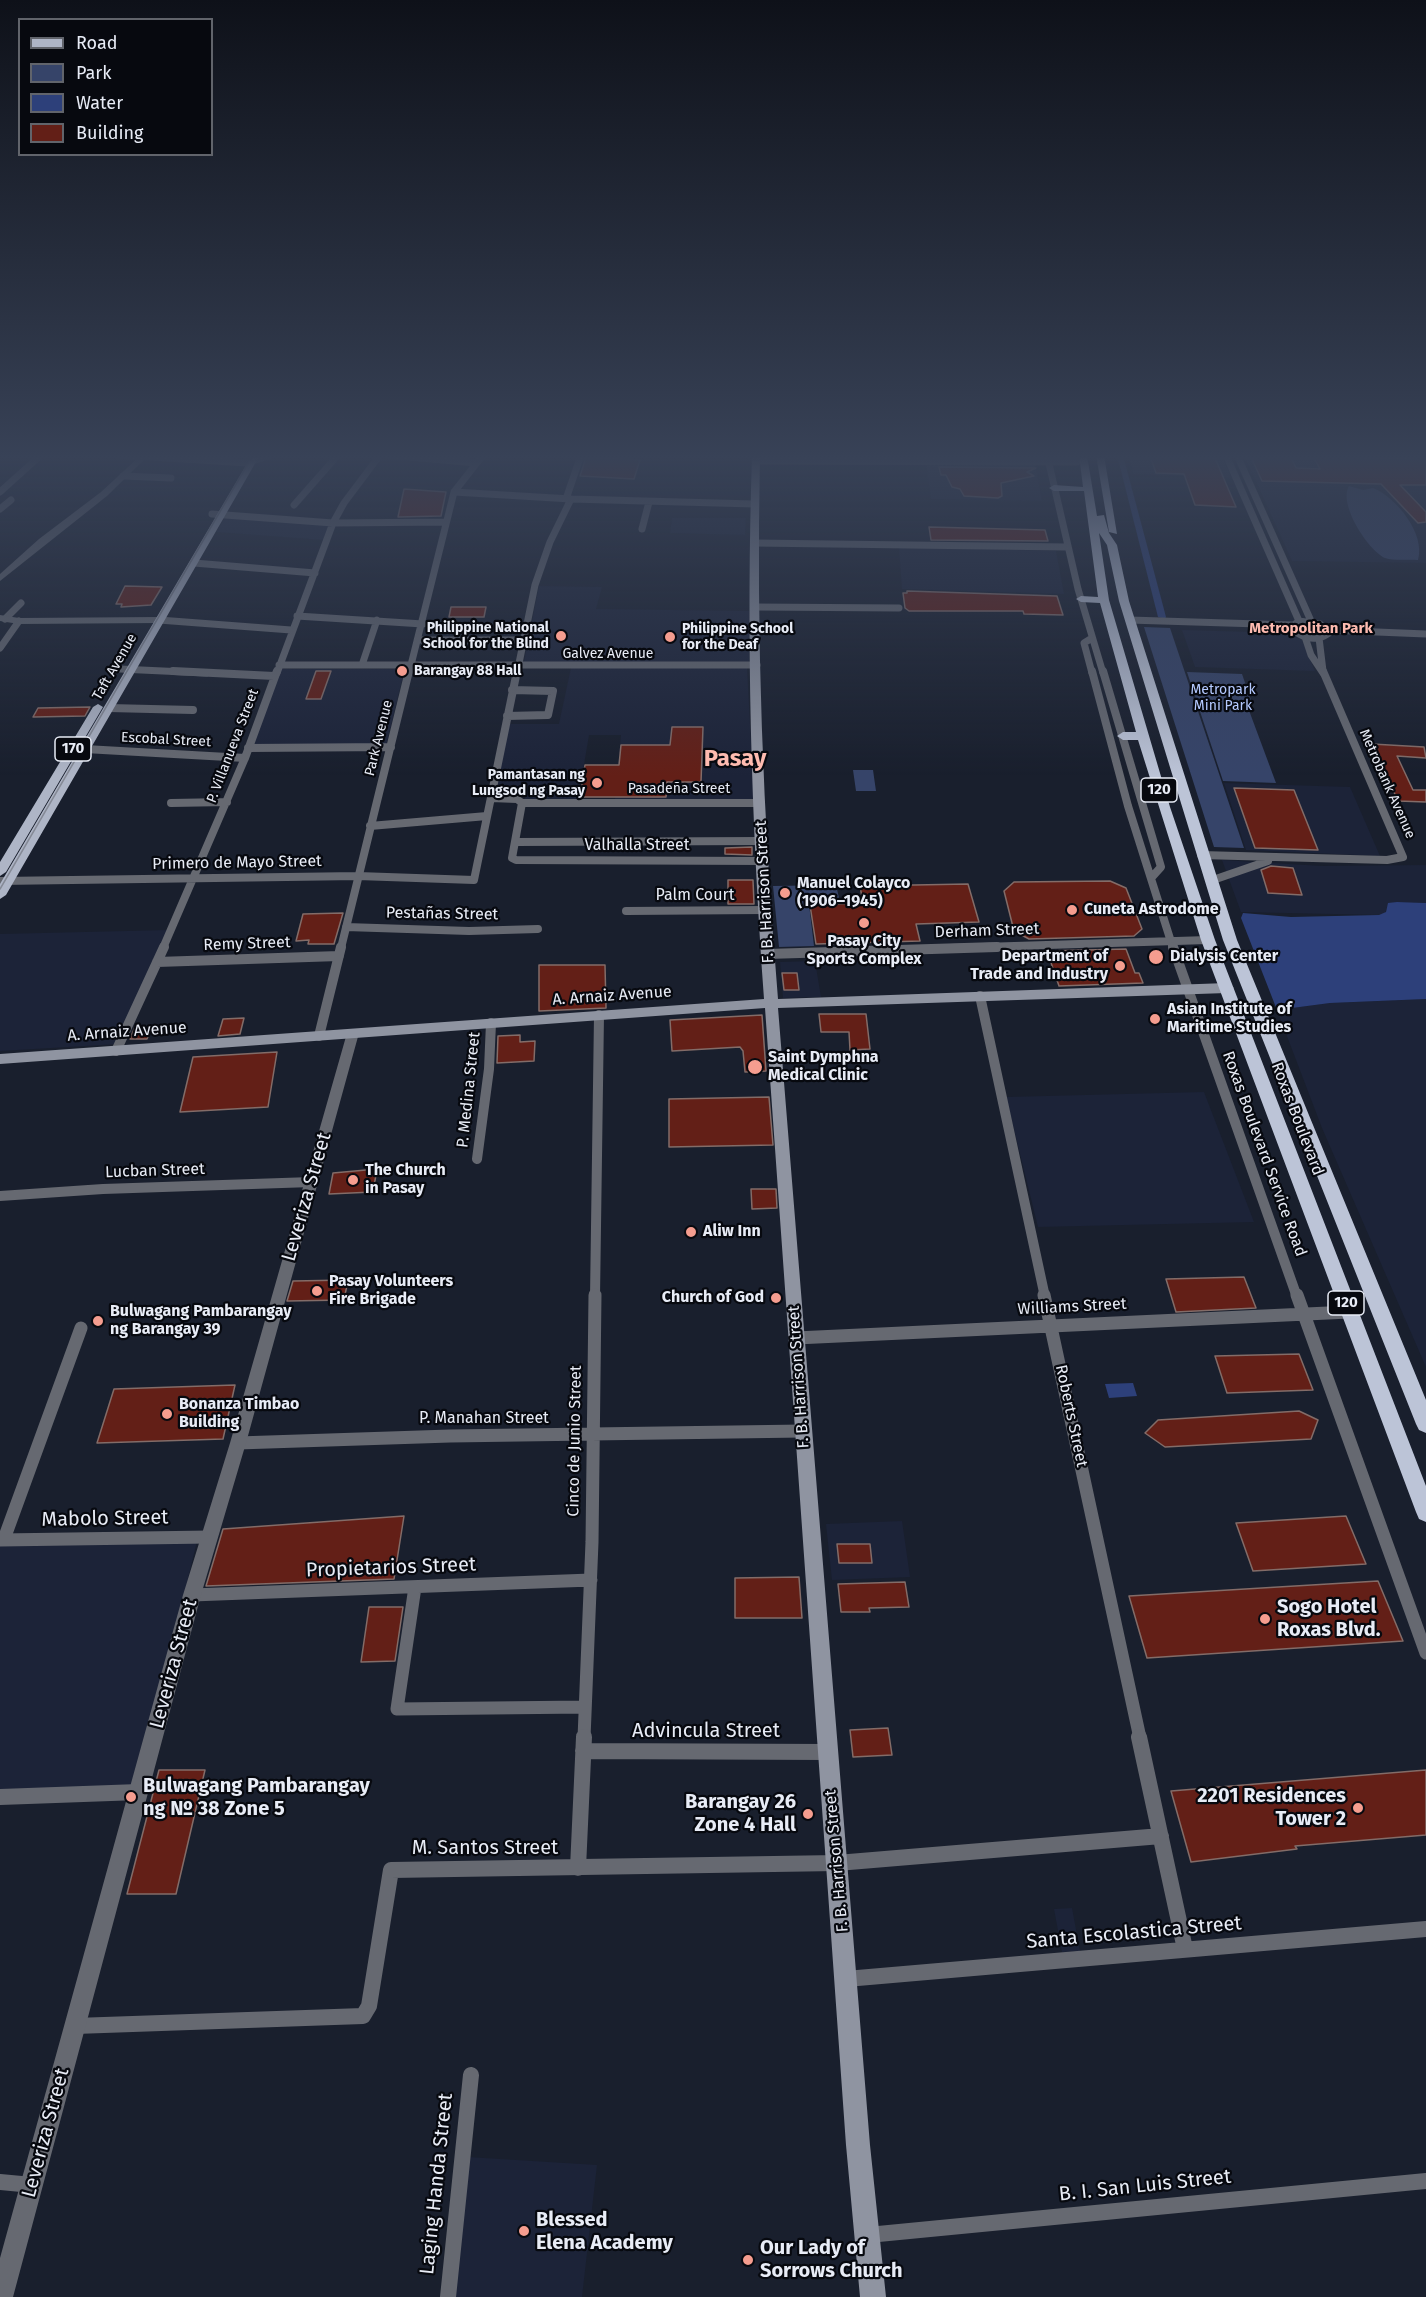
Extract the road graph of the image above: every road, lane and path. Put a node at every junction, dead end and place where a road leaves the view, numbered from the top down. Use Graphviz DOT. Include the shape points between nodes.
graph roads {
  1 [pos="18,562"];
  2 [pos="189,562"];
  3 [pos="194,562"];
  4 [pos="196,562"];
  5 [pos="319,562"];
  6 [pos="437,562"];
  7 [pos="543,562"];
  8 [pos="754,562"];
  9 [pos="1071,562"];
  10 [pos="1098,562"];
  11 [pos="1116,562"];
  12 [pos="1269,562"];
  13 [pos="1285,562"];
  14 [pos="315,573"];
  15 [pos="0,578"];
  16 [pos="1081,599"];
  17 [pos="1104,600"];
  18 [pos="21,603"];
  19 [pos="755,607"];
  20 [pos="899,608"];
  21 [pos="297,616"];
  22 [pos="2,619"];
  23 [pos="155,619"];
  24 [pos="377,620"];
  25 [pos="19,621"];
  26 [pos="1311,621"];
  27 [pos="1130,622"];
  28 [pos="423,624"];
  29 [pos="1294,625"];
  30 [pos="291,630"];
  31 [pos="1328,630"];
  32 [pos="1426,634"];
  33 [pos="1305,637"];
  34 [pos="1092,638"];
  35 [pos="1319,638"];
  36 [pos="419,640"];
  37 [pos="522,640"];
  38 [pos="0,648"];
  39 [pos="279,665"];
  40 [pos="362,665"];
  41 [pos="412,665"];
  42 [pos="517,665"];
  43 [pos="757,665"];
  44 [pos="126,669"];
  45 [pos="1323,672"];
  46 [pos="274,676"];
  47 [pos="512,690"];
  48 [pos="112,692"];
  49 [pos="109,708"];
  50 [pos="193,710"];
  51 [pos="507,716"];
  52 [pos="1123,736"];
  53 [pos="1143,736"];
  54 [pos="85,742"];
  55 [pos="391,747"];
  56 [pos="248,748"];
  57 [pos="244,758"];
  58 [pos="45,796"];
  59 [pos="58,796"];
  60 [pos="491,798"];
  61 [pos="227,802"];
  62 [pos="171,803"];
  63 [pos="522,803"];
  64 [pos="761,803"];
  65 [pos="487,816"];
  66 [pos="370,826"];
  67 [pos="762,841"];
  68 [pos="515,842"];
  69 [pos="1201,855"];
  70 [pos="1277,859"];
  71 [pos="763,861"];
  72 [pos="358,876"];
  73 [pos="1152,877"];
  74 [pos="3,878"];
  75 [pos="195,879"];
  76 [pos="1210,881"];
  77 [pos="0,896"];
  78 [pos="764,910"];
  79 [pos="626,911"];
  80 [pos="346,927"];
  81 [pos="538,929"];
  82 [pos="1208,940"];
  83 [pos="1170,941"];
  84 [pos="767,954"];
  85 [pos="339,956"];
  86 [pos="157,962"];
  87 [pos="1227,988"];
  88 [pos="1186,989"];
  89 [pos="980,996"];
  90 [pos="772,1004"];
  91 [pos="599,1015"];
  92 [pos="491,1023"];
  93 [pos="353,1033"];
  94 [pos="319,1036"];
  95 [pos="116,1051"];
  96 [pos="0,1059"];
  97 [pos="477,1159"];
  98 [pos="312,1182"];
  99 [pos="0,1196"];
  100 [pos="1349,1312"];
  101 [pos="1304,1313"];
  102 [pos="1051,1324"];
  103 [pos="81,1328"];
  104 [pos="796,1338"];
  105 [pos="1426,1424"];
  106 [pos="803,1431"];
  107 [pos="594,1434"];
  108 [pos="238,1443"];
  109 [pos="1426,1512"];
  110 [pos="210,1537"];
  111 [pos="2,1540"];
  112 [pos="591,1580"];
  113 [pos="415,1587"];
  114 [pos="192,1595"];
  115 [pos="1426,1653"];
  116 [pos="585,1707"];
  117 [pos="583,1751"];
  118 [pos="828,1752"];
  119 [pos="139,1792"];
  120 [pos="0,1797"];
  121 [pos="1161,1836"];
  122 [pos="837,1863"];
  123 [pos="578,1868"];
  124 [pos="1426,1929"];
  125 [pos="1185,1949"];
  126 [pos="846,1979"];
  127 [pos="75,2026"];
  128 [pos="471,2075"];
  129 [pos="1426,2181"];
  130 [pos="0,2182"];
  131 [pos="32,2185"];
  132 [pos="868,2235"];
  133 [pos="2,2297"];
  134 [pos="448,2297"];
  135 [pos="873,2297"];
  1 -- 15 [label="street"];
  2 -- 23 [label="main road, Taft Avenue / 170"];
  3 -- 23 [label="main road, Taft Avenue / 170"];
  4 -- 14 [label="street"];
  5 -- 14 [label="street, P. Villanueva Street"];
  6 -- 28 [label="street, Park Avenue"];
  7 -- 37 [label="street"];
  8 -- 19 [label="main road, F. B. Harrison Street"];
  9 -- 16 [label="street, Roxas Boulevard Service Road"];
  10 -- 17 [label="highway, Roxas Boulevard / 120"];
  11 -- 27 [label="highway, Roxas Boulevard / 120"];
  12 -- 29 [label="street"];
  13 -- 26 [label="street"];
  14 -- 21 [label="street, P. Villanueva Street"];
  16 -- 17 [label="highway"];
  16 -- 34 [label="street, Roxas Boulevard Service Road"];
  17 -- 53 [label="highway, Roxas Boulevard / 120"];
  18 -- 22 [label="street"];
  19 -- 20 [label="street"];
  19 -- 43 [label="main road, F. B. Harrison Street"];
  21 -- 24 [label="street"];
  21 -- 30 [label="street, P. Villanueva Street"];
  22 -- 25 [label="street"];
  23 -- 25 [label="street"];
  23 -- 30 [label="street"];
  23 -- 44 [label="main road, Taft Avenue / 170"];
  24 -- 28 [label="street"];
  24 -- 40 [label="street"];
  25 -- 38 [label="street"];
  26 -- 29 [label="street"];
  26 -- 31 [label="street"];
  27 -- 29 [label="street"];
  27 -- 69 [label="highway, Roxas Boulevard / 120"];
  28 -- 36 [label="street, Park Avenue"];
  29 -- 33 [label="street"];
  30 -- 39 [label="street, P. Villanueva Street"];
  31 -- 32 [label="street"];
  31 -- 35 [label="street" via="1327,635"];
  33 -- 35 [label="street"];
  33 -- 45 [label="street, Metrobank Avenue"];
  34 -- 52 [label="street, Roxas Boulevard Service Road"];
  34 -- 73 [label="street" via="1084,643 1128,806"];
  35 -- 45 [label="street, Metrobank Avenue"];
  36 -- 37 [label="street"];
  36 -- 41 [label="street, Park Avenue"];
  37 -- 42 [label="street"];
  39 -- 40 [label="street, Galvez Avenue"];
  39 -- 46 [label="street, P. Villanueva Street"];
  40 -- 41 [label="street, Galvez Avenue"];
  41 -- 42 [label="street, Galvez Avenue"];
  41 -- 55 [label="street, Park Avenue"];
  42 -- 43 [label="street, Galvez Avenue"];
  42 -- 47 [label="street"];
  43 -- 64 [label="main road, F. B. Harrison Street"];
  44 -- 46 [label="street"];
  44 -- 48 [label="main road, Taft Avenue / 170"];
  45 -- 70 [label="street, Metrobank Avenue" via="1404,857"];
  46 -- 56 [label="street, P. Villanueva Street"];
  47 -- 51 [label="street"];
  47 -- 51 [label="street" via="554,691 548,715"];
  48 -- 49 [label="main road, Taft Avenue / 170"];
  48 -- 54 [label="main road, Taft Avenue / 170"];
  49 -- 50 [label="street"];
  49 -- 54 [label="main road, Taft Avenue / 170"];
  51 -- 60 [label="street"];
  52 -- 53 [label="highway"];
  52 -- 73 [label="street, Roxas Boulevard Service Road" via="1161,867"];
  53 -- 82 [label="highway, Roxas Boulevard / 120"];
  54 -- 57 [label="street, Escobal Street"];
  54 -- 58 [label="main road, Taft Avenue / 170"];
  54 -- 59 [label="main road, Taft Avenue / 170"];
  55 -- 56 [label="street"];
  55 -- 66 [label="street, Park Avenue"];
  56 -- 57 [label="street, P. Villanueva Street"];
  57 -- 61 [label="street, P. Villanueva Street"];
  58 -- 59 [label="main road"];
  58 -- 74 [label="main road, Taft Avenue / 170"];
  59 -- 74 [label="main road, Taft Avenue / 170"];
  60 -- 63 [label="street, Pasadeña Street" via="517,799"];
  60 -- 65 [label="street"];
  61 -- 62 [label="street"];
  61 -- 75 [label="street, P. Villanueva Street"];
  63 -- 64 [label="street, Pasadeña Street"];
  63 -- 68 [label="street"];
  64 -- 67 [label="main road, F. B. Harrison Street"];
  65 -- 66 [label="street"];
  65 -- 72 [label="street, Primero de Mayo Street" via="474,880"];
  66 -- 72 [label="street, Park Avenue"];
  67 -- 68 [label="street"];
  67 -- 71 [label="main road, F. B. Harrison Street"];
  68 -- 71 [label="street, Valhalla Street" via="512,858"];
  69 -- 70 [label="street, Metrobank Avenue"];
  69 -- 76 [label="highway, Roxas Boulevard / 120"];
  70 -- 76 [label="street, Metrobank Avenue"];
  71 -- 78 [label="main road, F. B. Harrison Street"];
  72 -- 75 [label="street, Primero de Mayo Street"];
  72 -- 80 [label="street, Park Avenue"];
  73 -- 83 [label="street, Roxas Boulevard Service Road"];
  74 -- 75 [label="street, Primero de Mayo Street"];
  74 -- 77 [label="main road, Taft Avenue / 170"];
  75 -- 86 [label="street, P. Villanueva Street"];
  76 -- 105 [label="highway, Roxas Boulevard / 120" via="1296,1108"];
  78 -- 79 [label="street, Palm Court"];
  78 -- 84 [label="main road, F. B. Harrison Street"];
  80 -- 81 [label="street, Pestañas Street"];
  80 -- 85 [label="street, Park Avenue"];
  82 -- 83 [label="street, Derham Street"];
  82 -- 87 [label="highway, Roxas Boulevard / 120"];
  83 -- 84 [label="street, Derham Street"];
  83 -- 88 [label="street, Roxas Boulevard Service Road"];
  84 -- 90 [label="main road, F. B. Harrison Street"];
  85 -- 86 [label="street, Remy Street"];
  85 -- 94 [label="street, Park Avenue"];
  86 -- 95 [label="street, P. Villanueva Street"];
  87 -- 88 [label="main road, A. Arnaiz Avenue"];
  87 -- 100 [label="highway, Roxas Boulevard / 120"];
  88 -- 89 [label="main road, A. Arnaiz Avenue"];
  88 -- 101 [label="street, Roxas Boulevard Service Road"];
  89 -- 90 [label="main road, A. Arnaiz Avenue"];
  89 -- 102 [label="street, Roberts Street"];
  90 -- 91 [label="main road, A. Arnaiz Avenue"];
  90 -- 104 [label="main road, F. B. Harrison Street"];
  91 -- 92 [label="main road, A. Arnaiz Avenue"];
  91 -- 107 [label="street, Cinco de Junio Street" via="594,1152"];
  92 -- 93 [label="main road, A. Arnaiz Avenue"];
  92 -- 97 [label="street, P. Medina Street"];
  93 -- 94 [label="main road, A. Arnaiz Avenue"];
  93 -- 98 [label="street, Leveriza Street"];
  94 -- 95 [label="main road, A. Arnaiz Avenue"];
  95 -- 96 [label="main road, A. Arnaiz Avenue"];
  98 -- 99 [label="street, Lucban Street"];
  98 -- 108 [label="street, Leveriza Street"];
  100 -- 101 [label="street, Williams Street"];
  100 -- 109 [label="highway, Roxas Boulevard / 120"];
  101 -- 102 [label="street, Williams Street"];
  101 -- 115 [label="street, Roxas Boulevard Service Road"];
  102 -- 104 [label="street, Williams Street"];
  102 -- 121 [label="street, Roberts Street"];
  103 -- 111 [label="street"];
  104 -- 106 [label="main road, F. B. Harrison Street"];
  106 -- 107 [label="street, P. Manahan Street"];
  106 -- 118 [label="main road, F. B. Harrison Street"];
  107 -- 108 [label="street, P. Manahan Street" via="434,1435"];
  107 -- 112 [label="street, Cinco de Junio Street"];
  108 -- 110 [label="street, Leveriza Street"];
  110 -- 111 [label="street, Mabolo Street"];
  110 -- 114 [label="street, Leveriza Street"];
  112 -- 113 [label="street, Propietarios Street"];
  112 -- 116 [label="street, Cinco de Junio Street"];
  113 -- 114 [label="street, Propietarios Street"];
  113 -- 116 [label="street" via="397,1709"];
  114 -- 119 [label="street, Leveriza Street"];
  116 -- 117 [label="street, Cinco de Junio Street"];
  117 -- 118 [label="street, Advincula Street"];
  117 -- 123 [label="street, Cinco de Junio Street"];
  118 -- 122 [label="main road, F. B. Harrison Street"];
  119 -- 120 [label="street"];
  119 -- 127 [label="street, Leveriza Street"];
  121 -- 122 [label="street"];
  121 -- 125 [label="street, Roberts Street"];
  122 -- 123 [label="street, M. Santos Street"];
  122 -- 126 [label="main road, F. B. Harrison Street"];
  123 -- 127 [label="street, M. Santos Street" via="391,1870 369,2007 363,2016"];
  124 -- 125 [label="street, Santa Escolastica Street"];
  125 -- 126 [label="street, Santa Escolastica Street"];
  126 -- 132 [label="main road, F. B. Harrison Street"];
  127 -- 131 [label="street, Leveriza Street"];
  128 -- 134 [label="street, Laging Handa Street"];
  129 -- 132 [label="street, B. I. San Luis Street"];
  130 -- 131 [label="street"];
  131 -- 133 [label="street, Leveriza Street"];
  132 -- 135 [label="main road, F. B. Harrison Street"];
}
